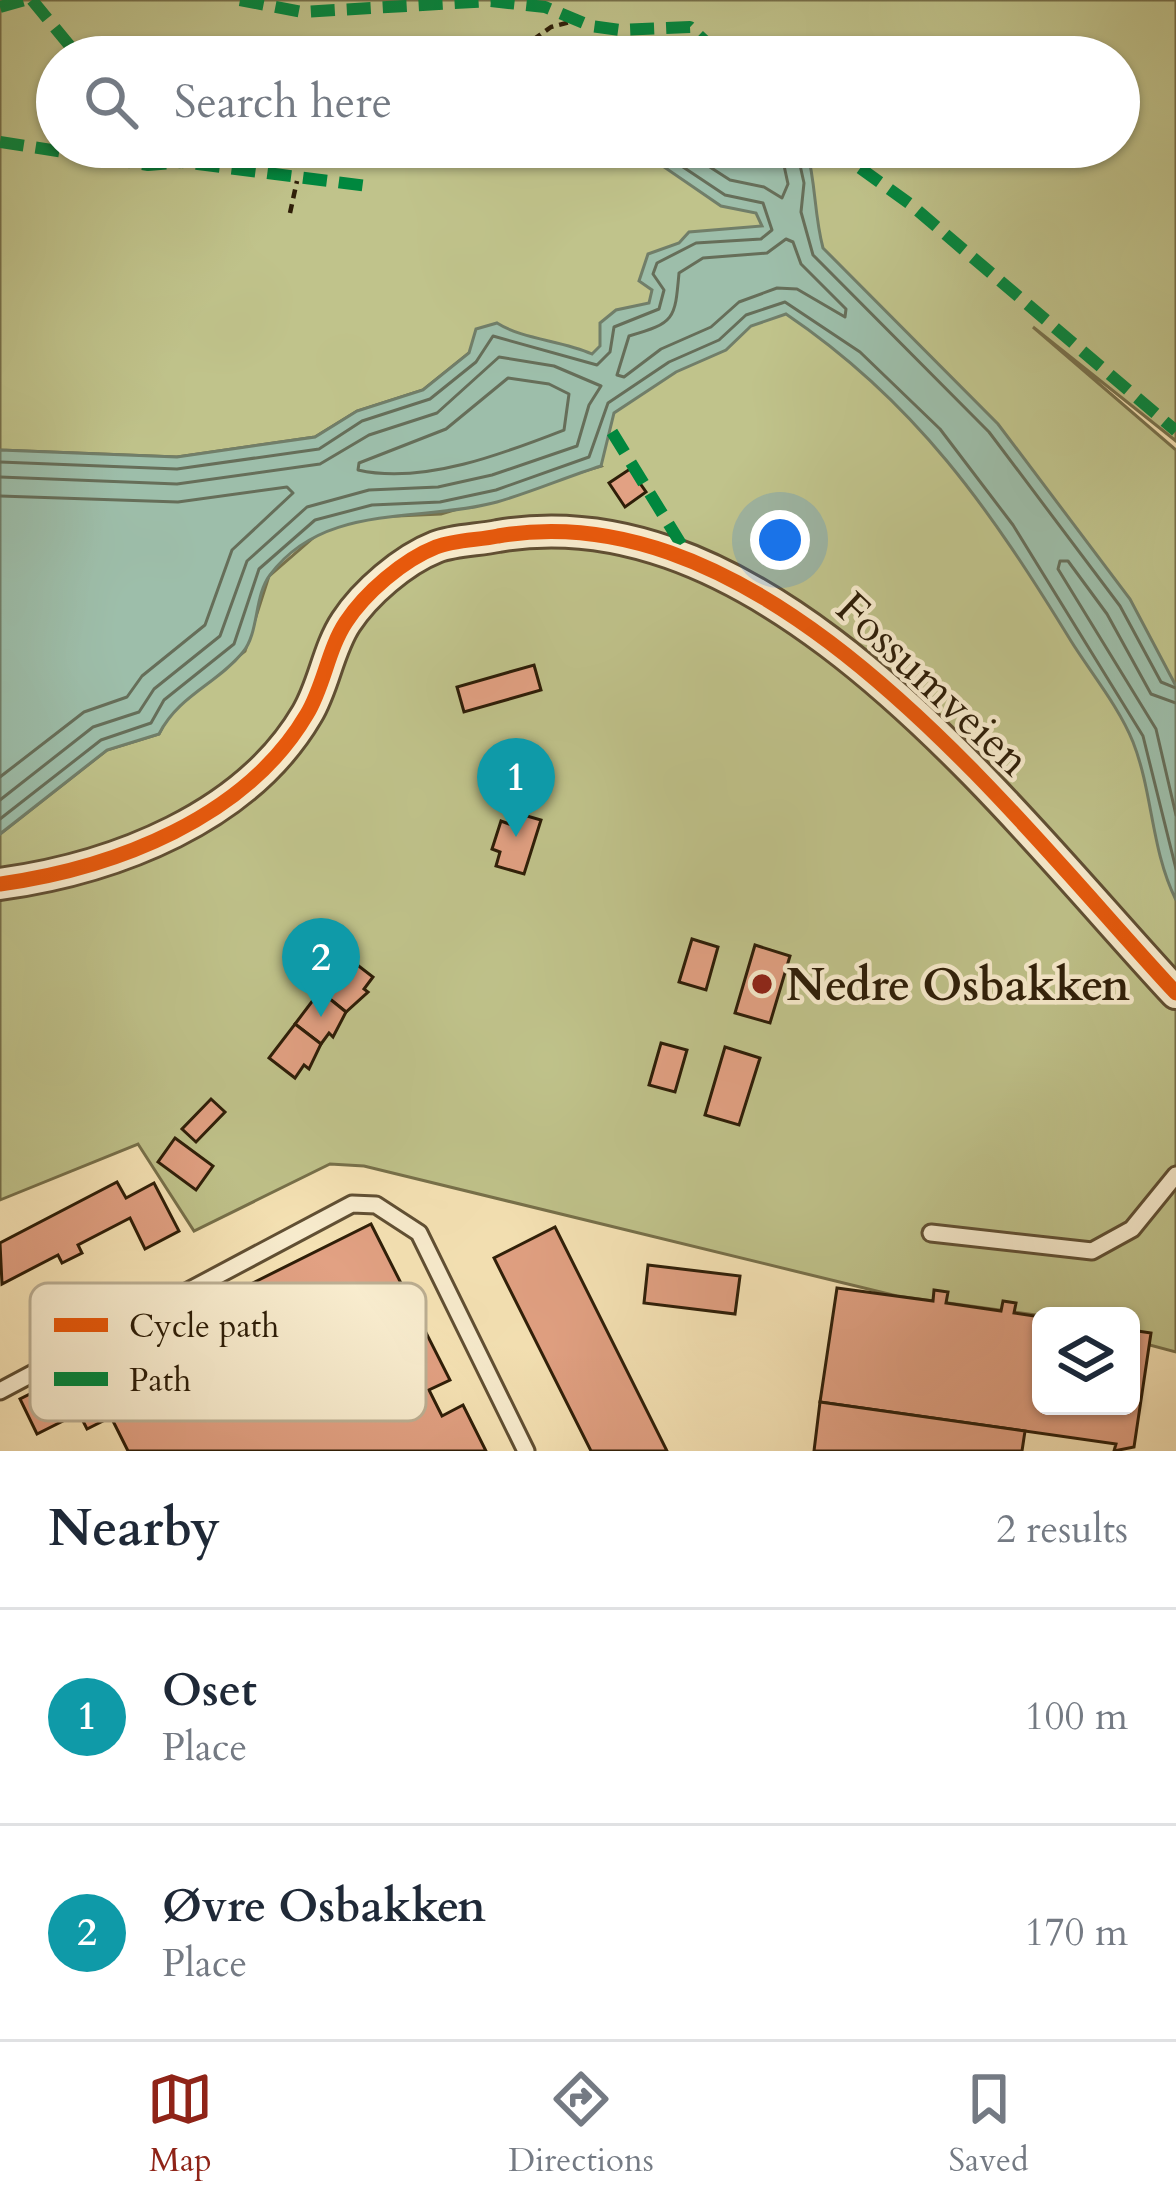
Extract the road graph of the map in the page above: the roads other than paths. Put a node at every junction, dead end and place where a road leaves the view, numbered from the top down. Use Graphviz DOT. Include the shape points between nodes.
graph roads {
  1 [pos="0,884"];
  2 [pos="1176,993"];
  3 [pos="1176,1175"];
  4 [pos="932,1233"];
  5 [pos="203,1283"];
  6 [pos="30,1375"];
  7 [pos="0,1391"];
  8 [pos="526,1451"];
  1 -- 2 [label="street, Fossumveien" via="124,852 211,814 266,771 308,713 345,623 381,582 436,547 538,530 592,532 689,557 766,595 820,635 917,716"];
  3 -- 4 [label="lane" via="1132,1229 1092,1251"];
  5 -- 8 [label="lane" via="366,1202 419,1233"];
  6 -- 7 [label="lane"];
}
